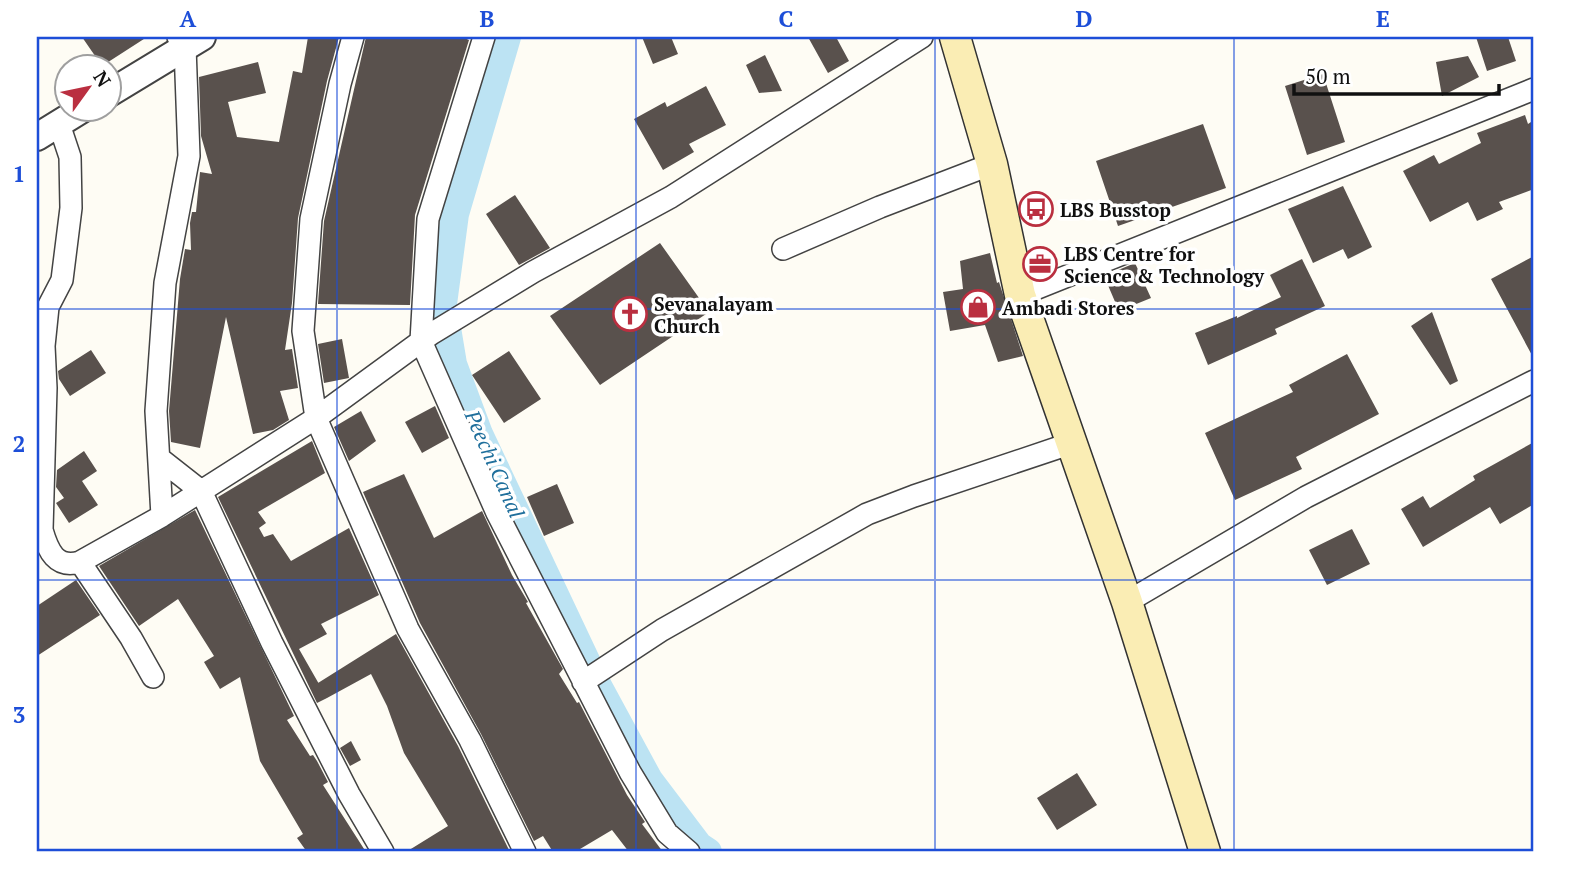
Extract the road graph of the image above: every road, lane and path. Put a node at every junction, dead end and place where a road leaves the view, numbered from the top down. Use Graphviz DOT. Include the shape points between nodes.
graph roads {
  1 [pos="353,37"];
  2 [pos="484,37"];
  3 [pos="922,37"];
  4 [pos="955,37"];
  5 [pos="188,40"];
  6 [pos="122,85"];
  7 [pos="1534,89"];
  8 [pos="63,122"];
  9 [pos="60,124"];
  10 [pos="37,137"];
  11 [pos="992,164"];
  12 [pos="783,249"];
  13 [pos="1020,295"];
  14 [pos="42,310"];
  15 [pos="426,337"];
  16 [pos="1534,380"];
  17 [pos="316,418"];
  18 [pos="1072,443"];
  19 [pos="159,458"];
  20 [pos="201,491"];
  21 [pos="162,516"];
  22 [pos="80,562"];
  23 [pos="1127,602"];
  24 [pos="153,677"];
  25 [pos="583,682"];
  26 [pos="383,852"];
  27 [pos="525,852"];
  28 [pos="690,852"];
  29 [pos="1205,852"];
  1 -- 17 [label="street" via="311,219 303,331"];
  2 -- 15 [label="street" via="428,219"];
  3 -- 15 [label="street" via="671,197"];
  4 -- 11 [label="main road"];
  5 -- 6 [label="street"];
  5 -- 19 [label="street" via="189,156 165,283 156,411"];
  7 -- 13 [label="street"];
  8 -- 9 [label="street"];
  9 -- 10 [label="street"];
  9 -- 14 [label="street" via="70,158 71,208 62,281"];
  11 -- 12 [label="street"];
  11 -- 13 [label="main road"];
  13 -- 18 [label="main road"];
  14 -- 22 [label="street" via="46,388 42,530 55,559 71,565"];
  15 -- 17 [label="street"];
  15 -- 25 [label="street" via="497,513"];
  16 -- 23 [label="street" via="1306,497"];
  17 -- 20 [label="street"];
  17 -- 27 [label="street" via="408,629"];
  18 -- 23 [label="main road"];
  18 -- 25 [label="street" via="867,514 662,630"];
  19 -- 20 [label="street"];
  19 -- 21 [label="street"];
  20 -- 21 [label="street"];
  20 -- 26 [label="street" via="272,643"];
  21 -- 22 [label="street"];
  22 -- 24 [label="street"];
  23 -- 29 [label="main road"];
  25 -- 28 [label="street" via="629,772 667,833"];
}
